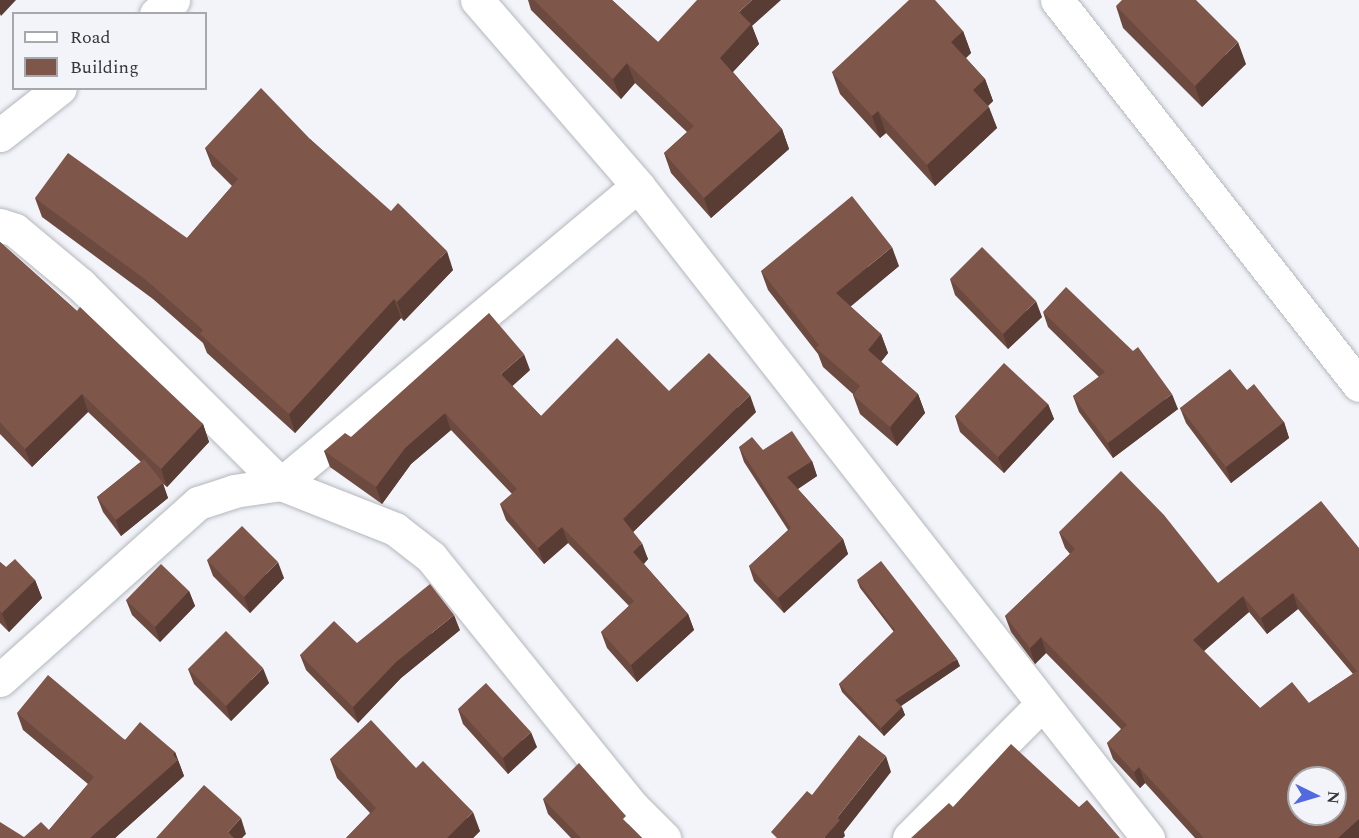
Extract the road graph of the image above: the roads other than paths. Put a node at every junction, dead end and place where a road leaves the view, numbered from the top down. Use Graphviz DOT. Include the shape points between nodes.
graph roads {
  1 [pos="173,0"];
  2 [pos="477,0"];
  3 [pos="1057,0"];
  4 [pos="158,12"];
  5 [pos="57,90"];
  6 [pos="0,135"];
  7 [pos="638,186"];
  8 [pos="0,225"];
  9 [pos="1359,385"];
  10 [pos="281,484"];
  11 [pos="0,680"];
  12 [pos="1042,704"];
  13 [pos="664,838"];
  14 [pos="909,838"];
  15 [pos="1148,838"];
  1 -- 4 [label="street"];
  2 -- 7 [label="street"];
  3 -- 9 [label="street"];
  5 -- 6 [label="street"];
  7 -- 10 [label="street"];
  7 -- 12 [label="street"];
  8 -- 10 [label="street" via="15,230 81,285"];
  10 -- 11 [label="street" via="234,491 198,503"];
  10 -- 13 [label="street" via="395,529 431,557 632,805"];
  12 -- 14 [label="street"];
  12 -- 15 [label="street"];
}
